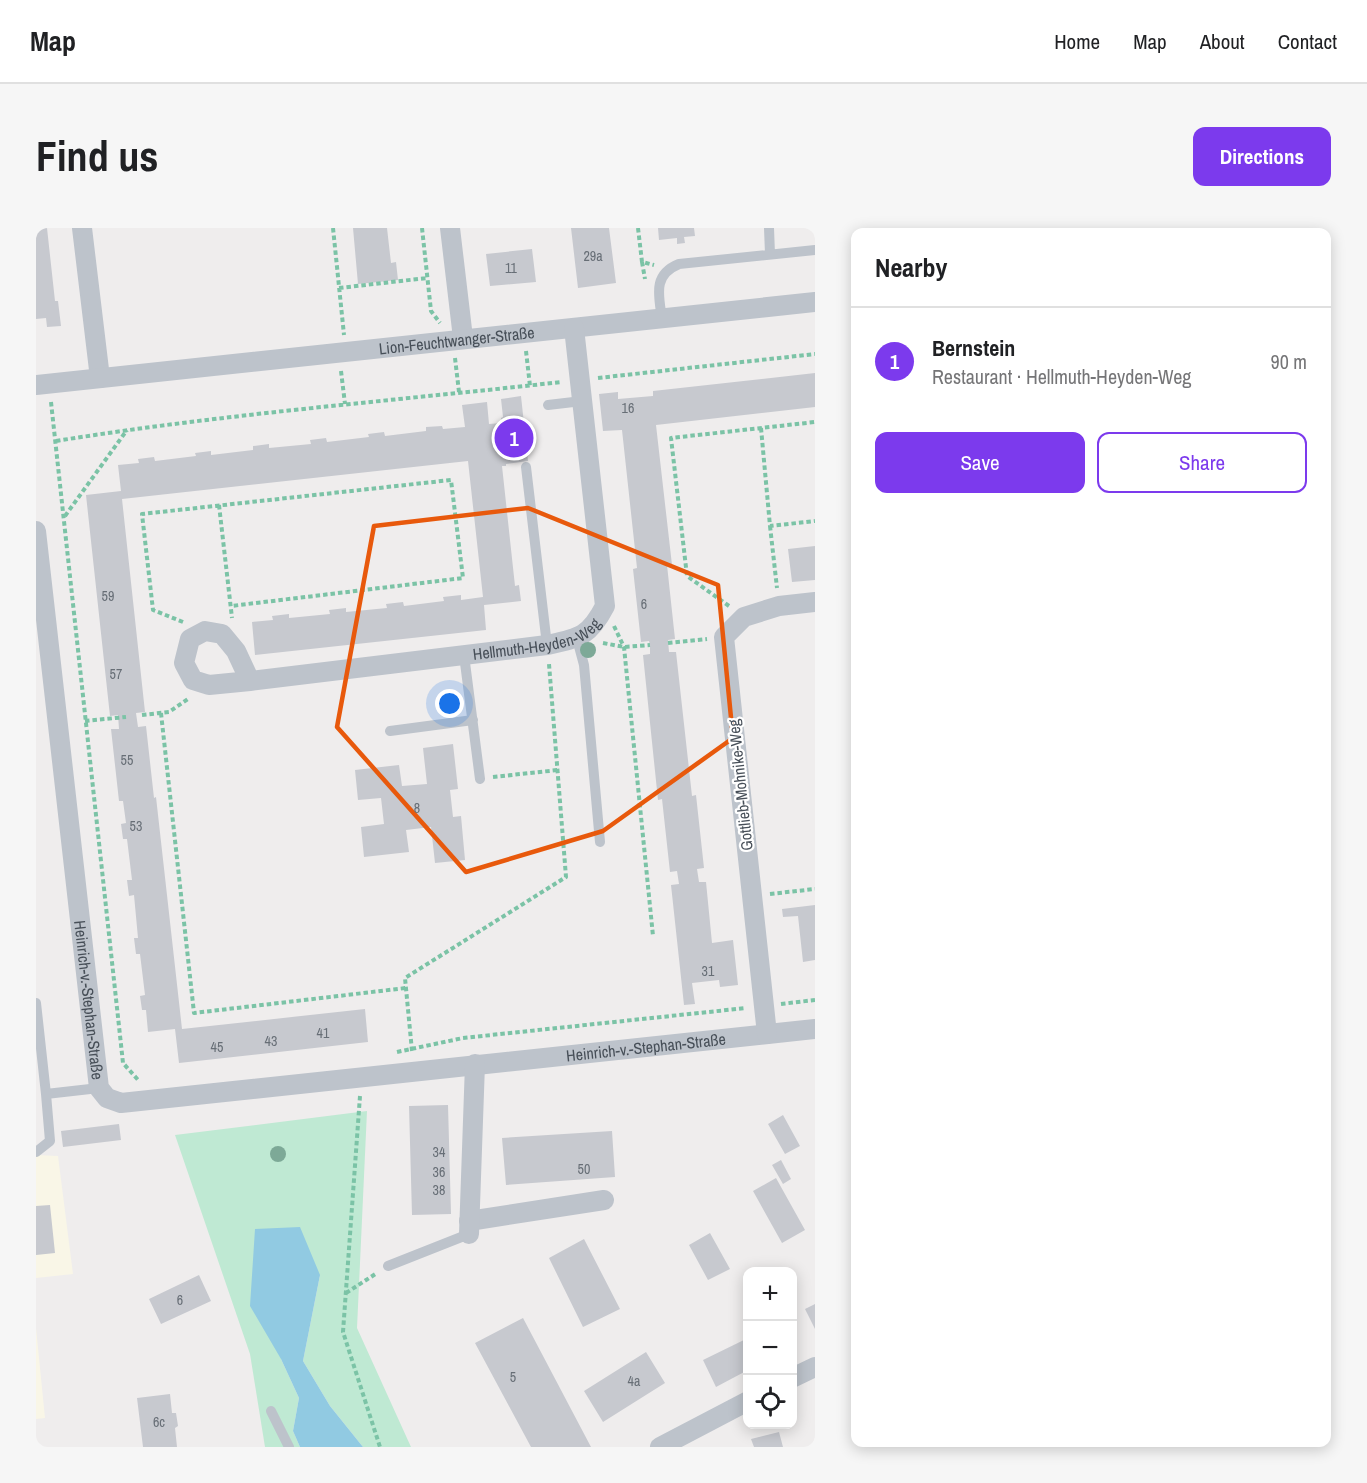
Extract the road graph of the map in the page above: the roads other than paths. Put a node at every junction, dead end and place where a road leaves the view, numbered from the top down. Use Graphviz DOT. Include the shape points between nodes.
graph roads {
  1 [pos="82,228"];
  2 [pos="450,228"];
  3 [pos="769,228"];
  4 [pos="815,250"];
  5 [pos="770,254"];
  6 [pos="815,302"];
  7 [pos="662,319"];
  8 [pos="574,328"];
  9 [pos="458,339"];
  10 [pos="100,378"];
  11 [pos="42,385"];
  12 [pos="582,401"];
  13 [pos="548,405"];
  14 [pos="526,467"];
  15 [pos="36,531"];
  16 [pos="815,602"];
  17 [pos="577,639"];
  18 [pos="547,645"];
  19 [pos="464,655"];
  20 [pos="250,681"];
  21 [pos="473,720"];
  22 [pos="390,731"];
  23 [pos="480,778"];
  24 [pos="600,842"];
  25 [pos="36,1003"];
  26 [pos="815,1029"];
  27 [pos="767,1034"];
  28 [pos="475,1064"];
  29 [pos="99,1088"];
  30 [pos="46,1094"];
  31 [pos="36,1152"];
  32 [pos="604,1200"];
  33 [pos="469,1227"];
  34 [pos="388,1266"];
  35 [pos="815,1367"];
  36 [pos="797,1376"];
  37 [pos="743,1403"];
  38 [pos="271,1411"];
  39 [pos="289,1447"];
  40 [pos="660,1447"];
  1 -- 10 [label="street"];
  2 -- 9 [label="street"];
  3 -- 5 [label="lane"];
  4 -- 5 [label="lane"];
  5 -- 7 [label="lane" via="670,267 661,277 658,291"];
  6 -- 7 [label="street, Lion-Feuchtwanger-Straße"];
  7 -- 8 [label="street, Lion-Feuchtwanger-Straße"];
  8 -- 9 [label="street, Lion-Feuchtwanger-Straße"];
  8 -- 12 [label="street, Hellmuth-Heyden-Weg"];
  9 -- 10 [label="street, Lion-Feuchtwanger-Straße"];
  10 -- 11 [label="street, Lion-Feuchtwanger-Straße"];
  12 -- 13 [label="lane"];
  12 -- 17 [label="street, Hellmuth-Heyden-Weg" via="605,606 596,623"];
  14 -- 18 [label="lane"];
  15 -- 29 [label="street, Heinrich-v.-Stephan-Straße"];
  16 -- 27 [label="street, Gottlieb-Mohnike-Weg" via="779,606 744,617 724,637"];
  17 -- 18 [label="street, Hellmuth-Heyden-Weg"];
  17 -- 24 [label="lane" via="584,665"];
  18 -- 19 [label="street, Hellmuth-Heyden-Weg"];
  19 -- 20 [label="street, Hellmuth-Heyden-Weg"];
  19 -- 21 [label="lane"];
  20 -- 20 [label="street, Hellmuth-Heyden-Weg" via="236,651 222,634 205,631 190,639 184,663 193,680 209,685"];
  21 -- 22 [label="lane"];
  21 -- 23 [label="lane"];
  25 -- 30 [label="lane"];
  26 -- 27 [label="street, Heinrich-v.-Stephan-Straße"];
  27 -- 28 [label="street, Heinrich-v.-Stephan-Straße"];
  28 -- 29 [label="street, Heinrich-v.-Stephan-Straße" via="121,1103 107,1098"];
  28 -- 33 [label="street"];
  29 -- 30 [label="lane"];
  30 -- 31 [label="lane" via="50,1140"];
  32 -- 33 [label="street"];
  33 -- 34 [label="lane"];
  35 -- 36 [label="street"];
  37 -- 40 [label="street"];
  38 -- 39 [label="lane"];
}
